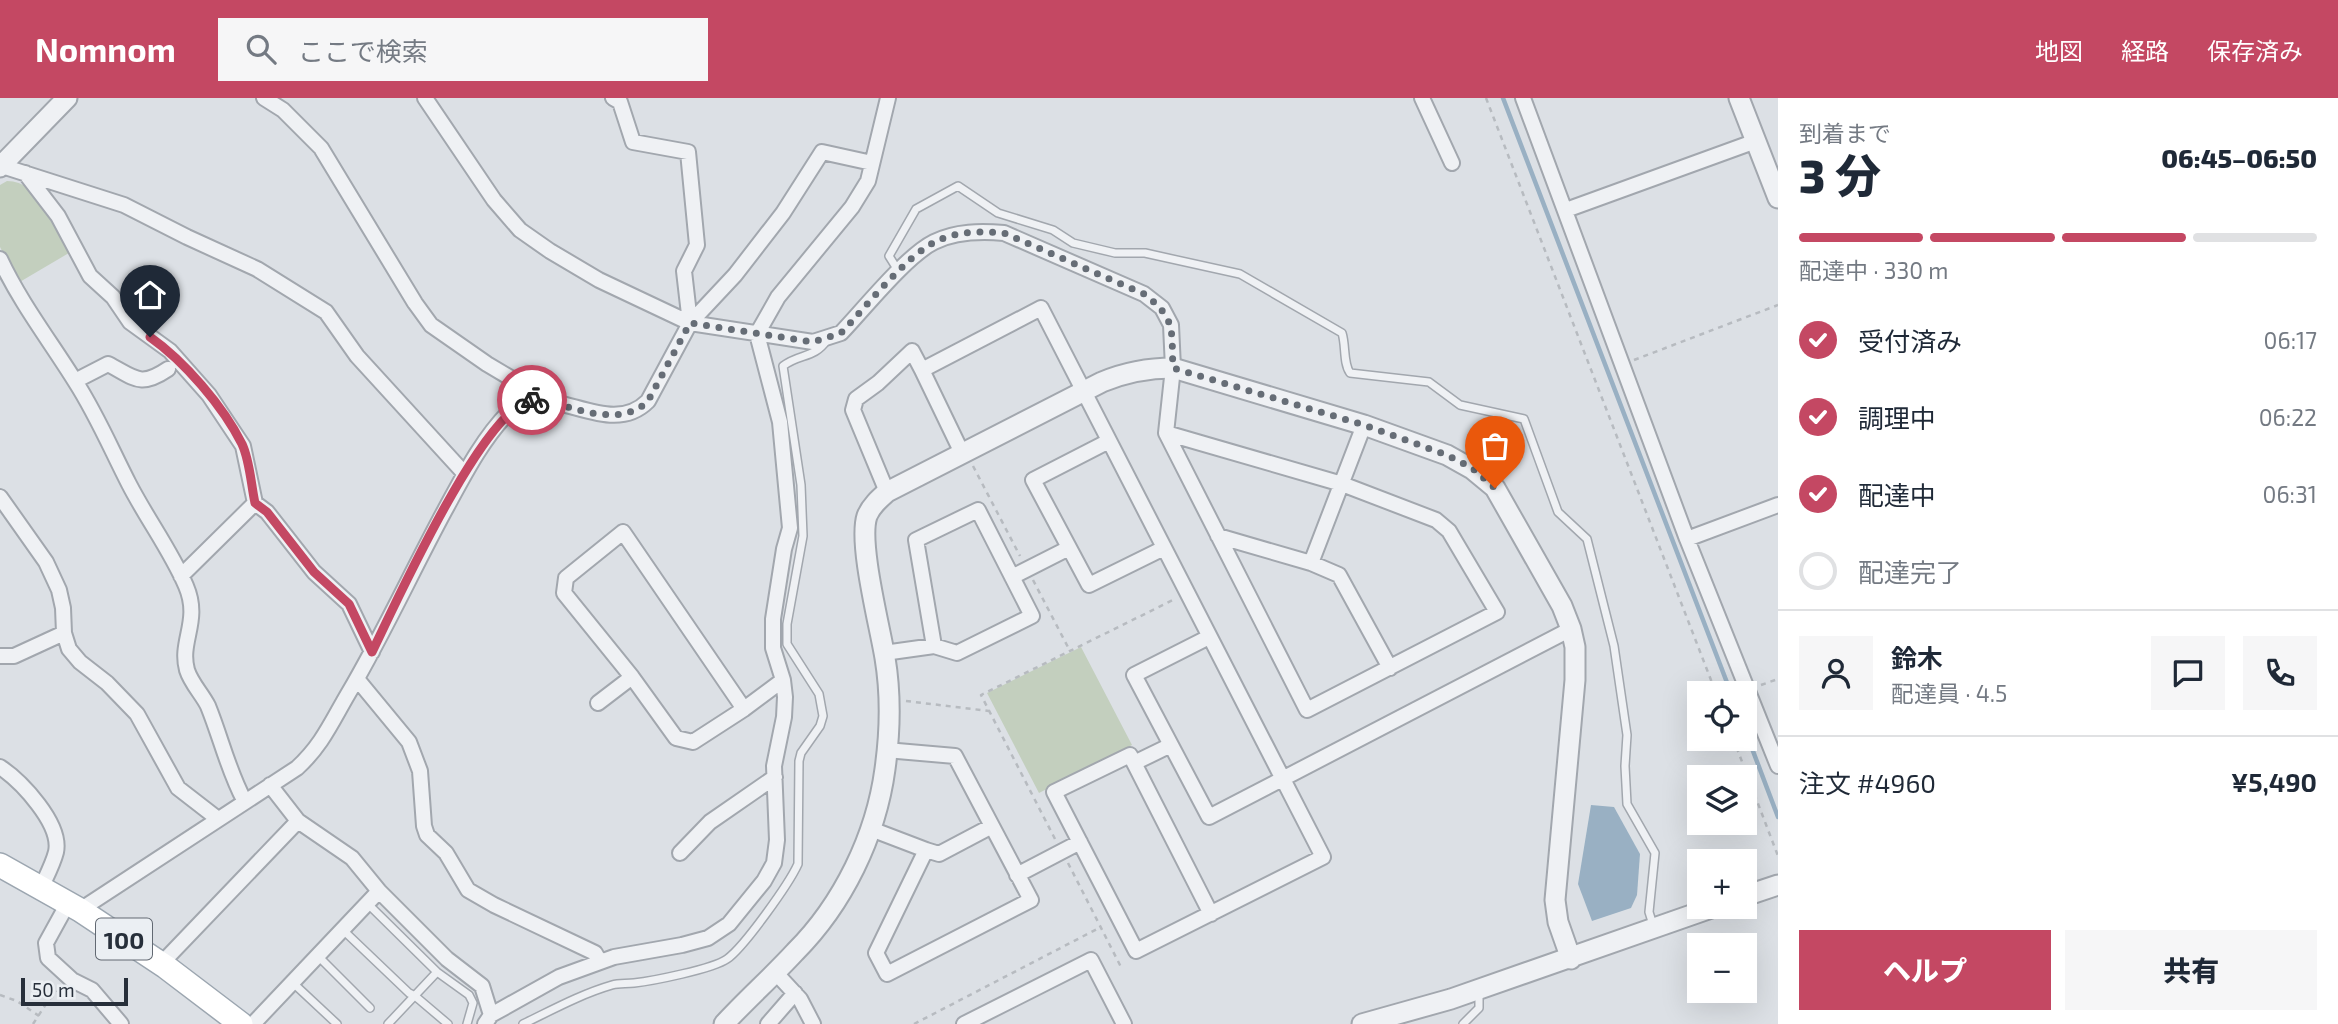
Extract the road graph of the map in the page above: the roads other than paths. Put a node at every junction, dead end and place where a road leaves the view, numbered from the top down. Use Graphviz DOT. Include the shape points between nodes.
graph roads {
  1 [pos="264,98"];
  2 [pos="425,98"];
  3 [pos="613,98"];
  4 [pos="888,98"];
  5 [pos="1422,98"];
  6 [pos="1523,98"];
  7 [pos="1739,98"];
  8 [pos="61,100"];
  9 [pos="1756,141"];
  10 [pos="872,163"];
  11 [pos="1452,163"];
  12 [pos="1,167"];
  13 [pos="24,173"];
  14 [pos="1778,198"];
  15 [pos="1566,210"];
  16 [pos="0,259"];
  17 [pos="899,272"];
  18 [pos="690,323"];
  19 [pos="757,334"];
  20 [pos="827,339"];
  21 [pos="1173,368"];
  22 [pos="168,369"];
  23 [pos="922,370"];
  24 [pos="75,381"];
  25 [pos="1084,391"];
  26 [pos="539,399"];
  27 [pos="1364,425"];
  28 [pos="1166,433"];
  29 [pos="1109,441"];
  30 [pos="962,453"];
  31 [pos="464,473"];
  32 [pos="1342,484"];
  33 [pos="887,492"];
  34 [pos="0,498"];
  35 [pos="255,503"];
  36 [pos="1778,505"];
  37 [pos="1218,536"];
  38 [pos="1687,539"];
  39 [pos="1069,548"];
  40 [pos="1164,548"];
  41 [pos="1311,563"];
  42 [pos="181,576"];
  43 [pos="1012,577"];
  44 [pos="1571,629"];
  45 [pos="64,633"];
  46 [pos="1209,637"];
  47 [pos="934,646"];
  48 [pos="372,652"];
  49 [pos="884,653"];
  50 [pos="0,656"];
  51 [pos="1390,668"];
  52 [pos="632,677"];
  53 [pos="357,679"];
  54 [pos="783,680"];
  55 [pos="598,703"];
  56 [pos="744,709"];
  57 [pos="1171,745"];
  58 [pos="886,750"];
  59 [pos="1134,763"];
  60 [pos="1778,766"];
  61 [pos="0,767"];
  62 [pos="775,777"];
  63 [pos="1282,778"];
  64 [pos="270,785"];
  65 [pos="244,800"];
  66 [pos="218,819"];
  67 [pos="299,821"];
  68 [pos="992,826"];
  69 [pos="870,829"];
  70 [pos="1080,842"];
  71 [pos="926,850"];
  72 [pos="680,853"];
  73 [pos="0,865"];
  74 [pos="1017,875"];
  75 [pos="1778,885"];
  76 [pos="41,888"];
  77 [pos="379,891"];
  78 [pos="1757,893"];
  79 [pos="367,903"];
  80 [pos="74,906"];
  81 [pos="1211,914"];
  82 [pos="1687,917"];
  83 [pos="342,929"];
  84 [pos="1654,929"];
  85 [pos="318,955"];
  86 [pos="1571,959"];
  87 [pos="600,962"];
  88 [pos="161,964"];
  89 [pos="775,971"];
  90 [pos="437,972"];
  91 [pos="292,982"];
  92 [pos="1479,989"];
  93 [pos="795,993"];
  94 [pos="415,996"];
  95 [pos="370,1008"];
  96 [pos="488,1020"];
  97 [pos="121,1024"];
  98 [pos="241,1024"];
  99 [pos="253,1024"];
  100 [pos="337,1024"];
  101 [pos="388,1024"];
  102 [pos="448,1024"];
  103 [pos="467,1024"];
  104 [pos="523,1024"];
  105 [pos="724,1024"];
  106 [pos="768,1024"];
  107 [pos="813,1024"];
  108 [pos="964,1024"];
  109 [pos="1124,1024"];
  110 [pos="1363,1024"];
  111 [pos="1462,1024"];
  1 -- 26 [label="street" via="283,110 321,148 431,325"];
  2 -- 18 [label="street" via="494,200 520,229 599,280"];
  3 -- 18 [label="street" via="621,102 633,142 688,152 697,245 684,271"];
  4 -- 10 [label="street"];
  5 -- 11 [label="street"];
  6 -- 15 [label="street"];
  7 -- 9 [label="street"];
  8 -- 12 [label="street"];
  9 -- 14 [label="street"];
  9 -- 15 [label="street"];
  10 -- 18 [label="street" via="822,152 783,213"];
  10 -- 19 [label="street" via="868,181 852,207 778,297"];
  12 -- 13 [label="street"];
  13 -- 31 [label="street" via="124,205 257,269 326,312 357,356"];
  13 -- 35 [label="street" via="58,216 90,276 130,322 170,351 209,395 243,446"];
  15 -- 38 [label="street"];
  16 -- 24 [label="street"];
  17 -- 20 [label="street" via="841,333"];
  17 -- 21 [label="street" via="934,242 980,231 1004,233 1144,294 1162,308 1171,325"];
  17 -- 84 [label="lane" via="889,256 916,209 958,186 998,213 1053,230 1073,243 1240,274 1342,332 1350,373 1429,382 1460,405 1524,419 1558,512 1587,539 1614,646 1627,735 1627,804 1655,853 1649,912"];
  18 -- 19 [label="street"];
  18 -- 26 [label="street" via="648,401 638,411 622,416"];
  19 -- 20 [label="street" via="813,342"];
  19 -- 54 [label="street" via="780,422 789,499 790,528 773,619 773,648"];
  20 -- 104 [label="lane" via="820,350 783,366 801,485 803,536 787,644 819,694 822,716 799,761 798,864 727,959 615,984"];
  21 -- 25 [label="street" via="1130,371"];
  21 -- 27 [label="street"];
  21 -- 28 [label="street"];
  22 -- 24 [label="street" via="144,381 108,364"];
  23 -- 25 [label="street" via="1041,308"];
  23 -- 30 [label="street"];
  23 -- 33 [label="street" via="912,351 856,399 853,410"];
  24 -- 42 [label="street"];
  25 -- 29 [label="street"];
  25 -- 30 [label="street"];
  26 -- 31 [label="street" via="511,410"];
  27 -- 32 [label="street"];
  27 -- 44 [label="street" via="1447,455 1495,488"];
  28 -- 32 [label="street"];
  28 -- 37 [label="street"];
  29 -- 39 [label="street" via="1033,480"];
  29 -- 40 [label="street"];
  30 -- 33 [label="street"];
  31 -- 48 [label="street"];
  32 -- 41 [label="street"];
  32 -- 51 [label="street" via="1436,520 1449,531 1497,612"];
  33 -- 49 [label="street" via="874,503 865,533"];
  34 -- 45 [label="street" via="46,562 63,608"];
  35 -- 42 [label="street"];
  35 -- 48 [label="street" via="314,572 349,604"];
  36 -- 38 [label="street"];
  37 -- 41 [label="street"];
  37 -- 51 [label="street" via="1307,710"];
  38 -- 60 [label="street"];
  39 -- 40 [label="street" via="1089,585"];
  39 -- 43 [label="street"];
  40 -- 46 [label="street"];
  41 -- 51 [label="street" via="1339,575"];
  42 -- 65 [label="street" via="193,609 185,655 187,671 207,705 231,777"];
  43 -- 47 [label="street" via="1032,615 957,653"];
  43 -- 47 [label="street" via="978,510 916,540"];
  44 -- 63 [label="street"];
  44 -- 86 [label="street" via="1575,680 1555,900"];
  45 -- 50 [label="street" via="15,656"];
  45 -- 66 [label="street" via="80,662 137,714 178,788"];
  46 -- 57 [label="street" via="1134,675"];
  46 -- 63 [label="street"];
  47 -- 49 [label="street"];
  48 -- 53 [label="street"];
  49 -- 58 [label="street" via="889,698"];
  52 -- 55 [label="street"];
  52 -- 56 [label="street" via="676,738 693,743"];
  52 -- 56 [label="street" via="564,593 566,578 623,532"];
  53 -- 64 [label="street" via="315,751"];
  53 -- 87 [label="street" via="409,742 420,771 427,835 446,853 468,890 595,953"];
  54 -- 56 [label="street"];
  54 -- 62 [label="street" via="784,717"];
  57 -- 59 [label="street"];
  57 -- 63 [label="street" via="1209,817"];
  58 -- 68 [label="street" via="955,756"];
  58 -- 69 [label="street"];
  59 -- 70 [label="street" via="1130,755 1054,792"];
  59 -- 81 [label="street"];
  61 -- 76 [label="street" via="34,798 53,828 57,849"];
  62 -- 72 [label="street" via="710,822"];
  62 -- 87 [label="street" via="774,863 729,924 708,939"];
  63 -- 81 [label="street" via="1323,857"];
  64 -- 65 [label="street"];
  64 -- 67 [label="street"];
  65 -- 66 [label="street"];
  66 -- 80 [label="street"];
  67 -- 77 [label="street" via="352,858"];
  67 -- 88 [label="street"];
  68 -- 71 [label="street" via="939,854"];
  68 -- 74 [label="street"];
  69 -- 71 [label="street"];
  69 -- 89 [label="street" via="826,916"];
  70 -- 74 [label="street"];
  70 -- 81 [label="street" via="1136,951"];
  71 -- 74 [label="street" via="876,953 887,974 1031,900"];
  73 -- 76 [label="main road, 100"];
  75 -- 78 [label="street"];
  76 -- 80 [label="main road, 100"];
  77 -- 79 [label="street"];
  77 -- 96 [label="street" via="447,959 482,986"];
  79 -- 83 [label="street"];
  79 -- 90 [label="lane"];
  80 -- 88 [label="main road, 100"];
  80 -- 97 [label="street" via="46,943 48,958 72,980 92,990"];
  82 -- 84 [label="street"];
  83 -- 85 [label="street"];
  83 -- 94 [label="lane"];
  84 -- 86 [label="street"];
  85 -- 91 [label="street"];
  85 -- 95 [label="lane"];
  86 -- 92 [label="street"];
  87 -- 96 [label="street" via="559,977"];
  88 -- 98 [label="main road, 100"];
  89 -- 93 [label="street"];
  89 -- 105 [label="street"];
  90 -- 94 [label="lane"];
  90 -- 103 [label="lane" via="469,995 473,1003"];
  91 -- 99 [label="street"];
  91 -- 100 [label="lane"];
  92 -- 110 [label="street"];
  92 -- 111 [label="lane" via="1479,1007"];
  93 -- 106 [label="street"];
  93 -- 107 [label="street"];
  94 -- 101 [label="lane"];
  94 -- 102 [label="lane"];
  108 -- 109 [label="street" via="1091,960"];
}
